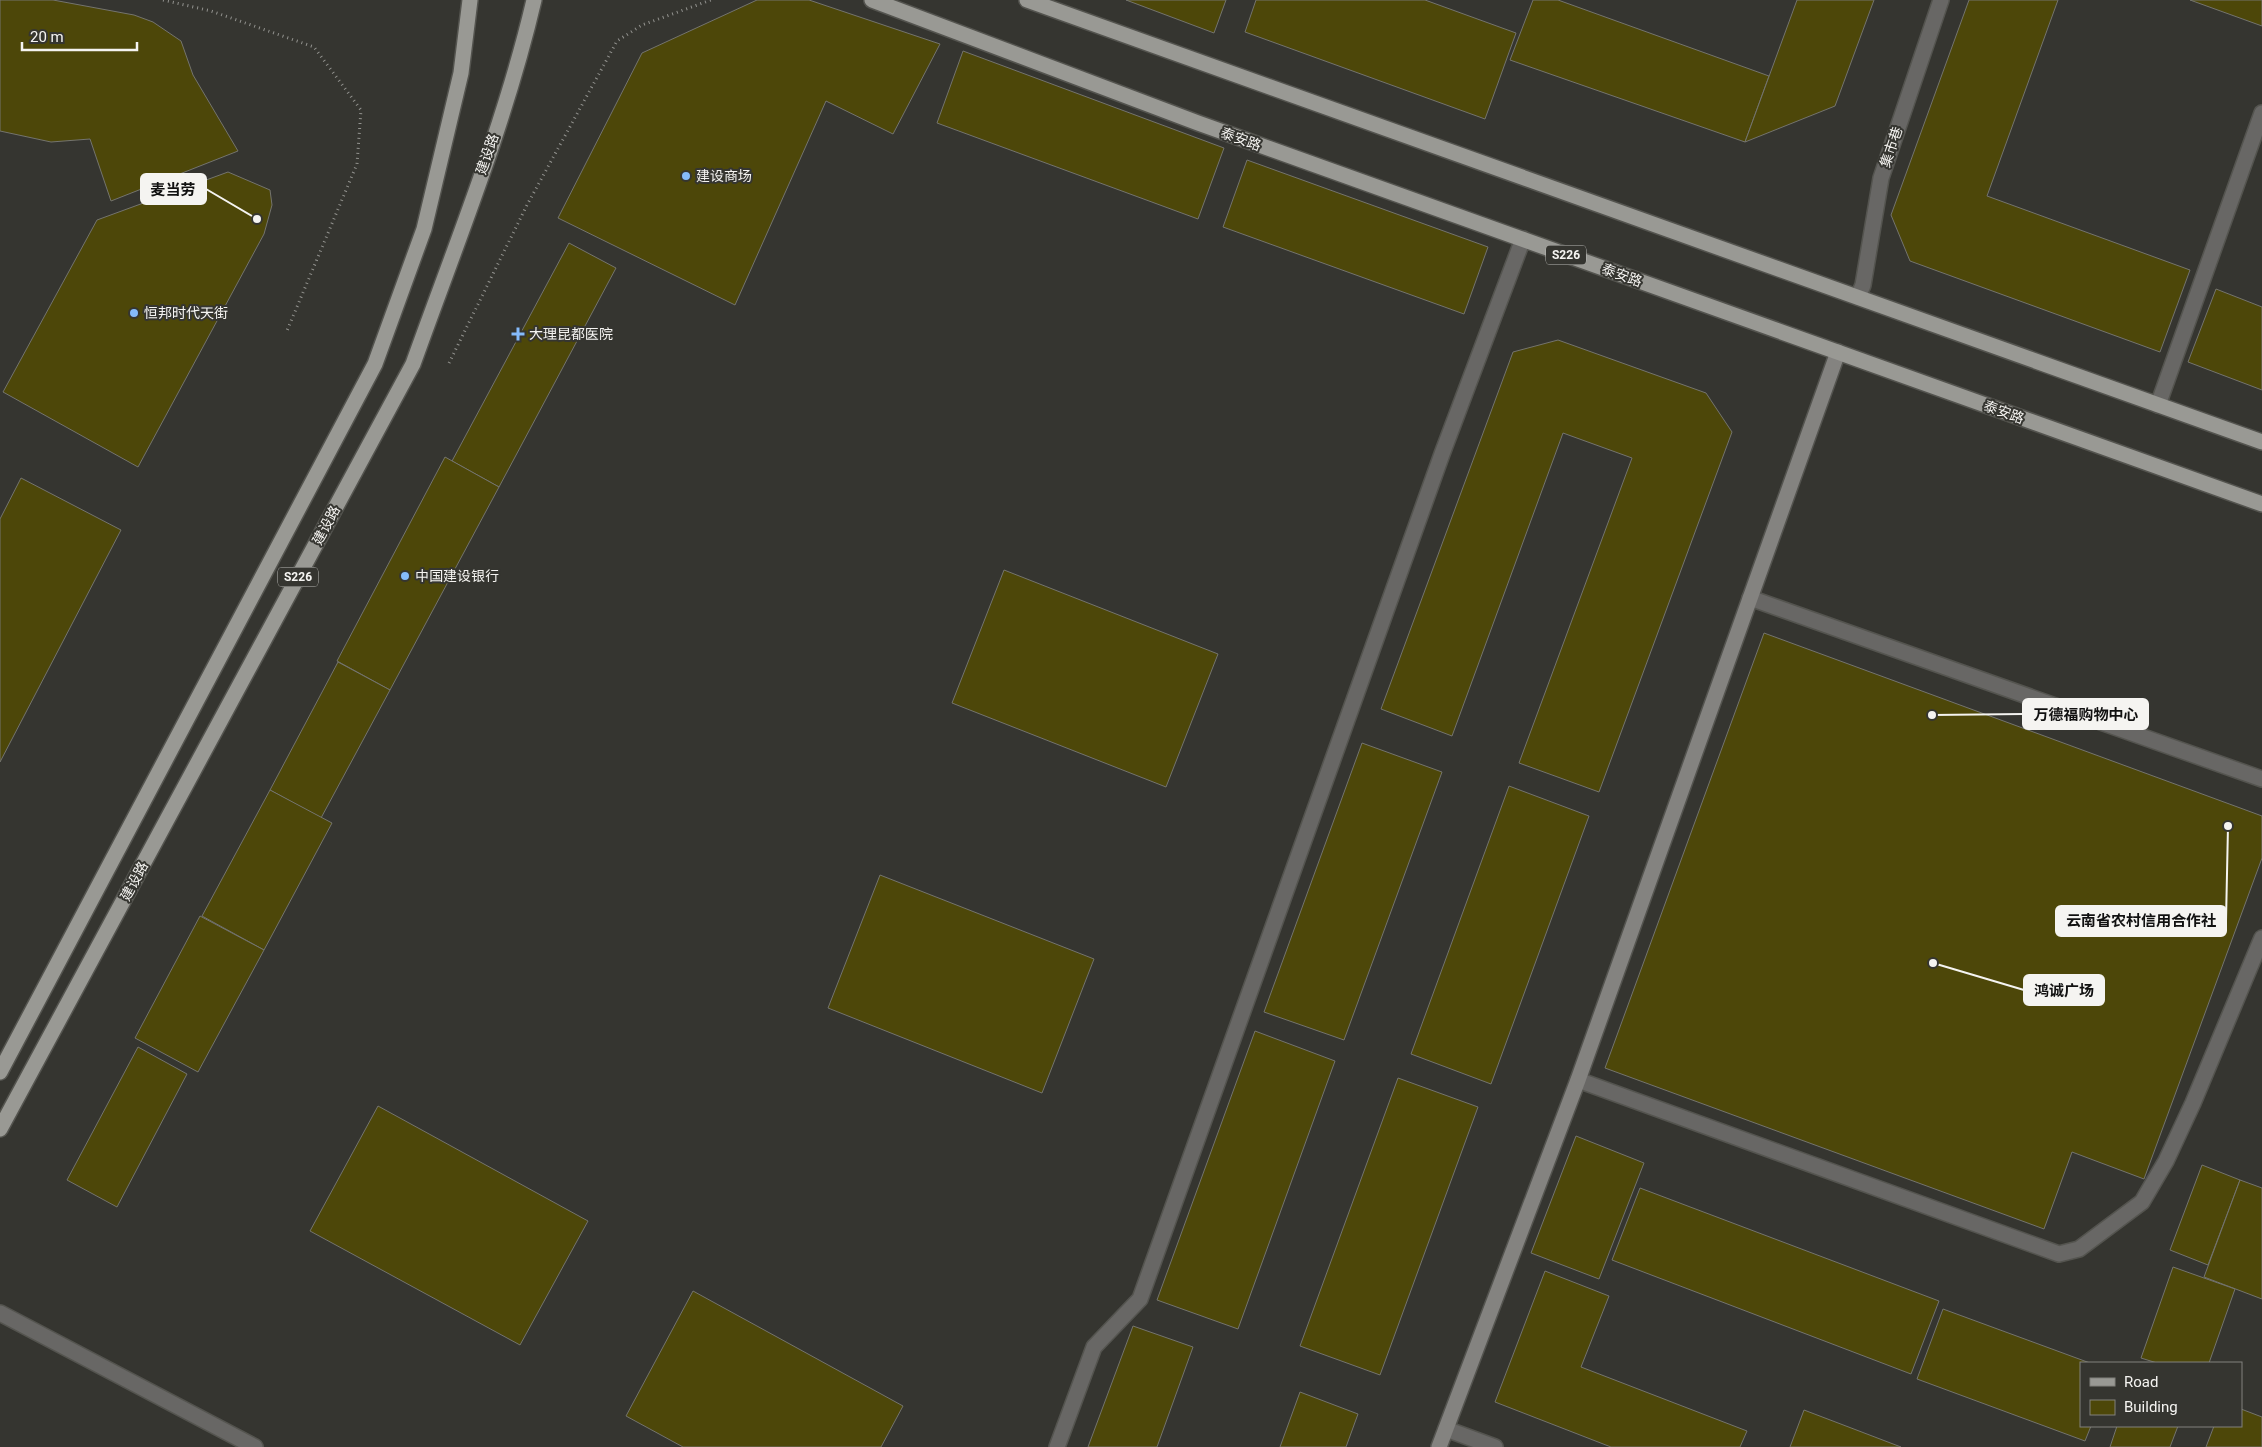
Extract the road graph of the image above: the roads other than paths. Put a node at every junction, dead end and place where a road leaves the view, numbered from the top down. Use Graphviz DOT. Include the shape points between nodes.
graph roads {
  1 [pos="470,0"];
  2 [pos="534,0"];
  3 [pos="872,0"];
  4 [pos="1027,0"];
  5 [pos="1941,0"];
  6 [pos="2262,112"];
  7 [pos="1522,239"];
  8 [pos="1858,297"];
  9 [pos="1838,352"];
  10 [pos="2158,405"];
  11 [pos="2262,442"];
  12 [pos="2262,504"];
  13 [pos="1750,598"];
  14 [pos="2262,779"];
  15 [pos="2262,938"];
  16 [pos="0,1072"];
  17 [pos="1578,1080"];
  18 [pos="0,1129"];
  19 [pos="0,1313"];
  20 [pos="1446,1429"];
  21 [pos="255,1447"];
  22 [pos="1057,1447"];
  23 [pos="1439,1447"];
  24 [pos="1495,1447"];
  1 -- 16 [label="main road, S226" via="461,72 424,229 375,364"];
  2 -- 18 [label="main road, 建设路 / S226" via="521,56 413,364"];
  3 -- 7 [label="main road, 泰安路 / S226" via="1198,123"];
  4 -- 8 [label="main road"];
  5 -- 8 [label="street, 集市巷" via="1881,178 1864,285"];
  6 -- 10 [label="street"];
  7 -- 9 [label="main road, 泰安路 / S226"];
  7 -- 22 [label="street" via="1140,1298 1094,1347"];
  8 -- 10 [label="main road"];
  9 -- 12 [label="main road, 泰安路 / S226"];
  9 -- 13 [label="street"];
  10 -- 11 [label="main road"];
  13 -- 14 [label="street"];
  13 -- 17 [label="street"];
  15 -- 17 [label="street" via="2193,1104 2142,1202 2079,1249 2059,1254"];
  17 -- 20 [label="street"];
  19 -- 21 [label="street"];
  20 -- 23 [label="street"];
  20 -- 24 [label="street"];
}
